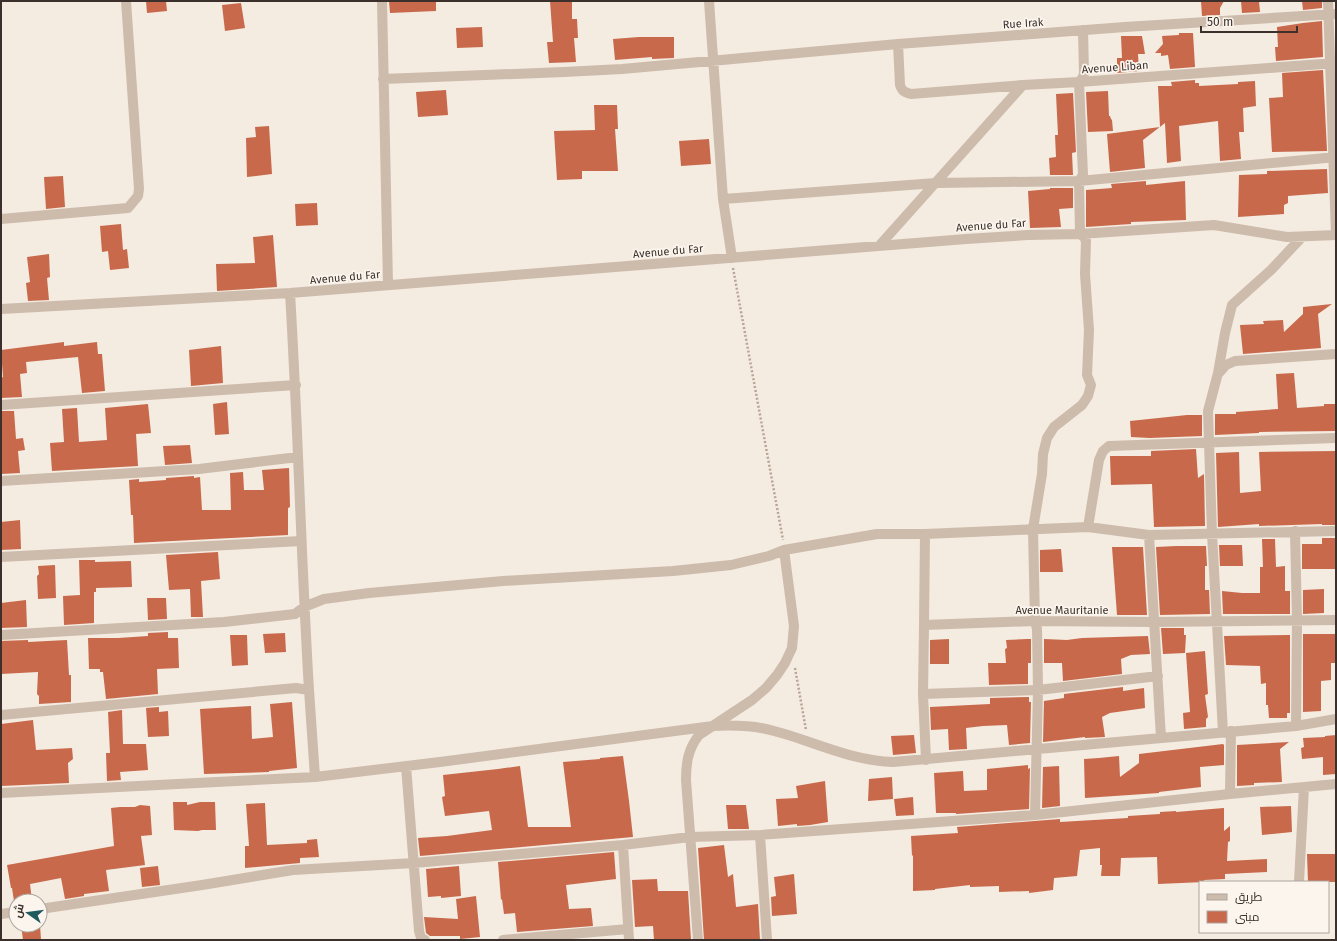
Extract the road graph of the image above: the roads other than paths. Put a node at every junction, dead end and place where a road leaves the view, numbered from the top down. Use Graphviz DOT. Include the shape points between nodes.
graph roads {
  1 [pos="126,1"];
  2 [pos="382,1"];
  3 [pos="709,1"];
  4 [pos="1328,1"];
  5 [pos="1332,14"];
  6 [pos="1082,30"];
  7 [pos="898,44"];
  8 [pos="712,61"];
  9 [pos="1333,63"];
  10 [pos="384,80"];
  11 [pos="1079,82"];
  12 [pos="1023,85"];
  13 [pos="1335,157"];
  14 [pos="1079,181"];
  15 [pos="936,183"];
  16 [pos="723,199"];
  17 [pos="1,219"];
  18 [pos="1080,234"];
  19 [pos="1336,235"];
  20 [pos="1302,237"];
  21 [pos="879,246"];
  22 [pos="732,258"];
  23 [pos="388,285"];
  24 [pos="290,293"];
  25 [pos="1,309"];
  26 [pos="1336,354"];
  27 [pos="1218,373"];
  28 [pos="296,385"];
  29 [pos="1,405"];
  30 [pos="1336,438"];
  31 [pos="1209,442"];
  32 [pos="298,457"];
  33 [pos="1,481"];
  34 [pos="1088,526"];
  35 [pos="1033,529"];
  36 [pos="1336,531"];
  37 [pos="1295,532"];
  38 [pos="925,534"];
  39 [pos="1212,534"];
  40 [pos="1149,535"];
  41 [pos="301,541"];
  42 [pos="784,550"];
  43 [pos="1,557"];
  44 [pos="304,607"];
  45 [pos="1297,620"];
  46 [pos="1336,620"];
  47 [pos="1035,621"];
  48 [pos="1153,622"];
  49 [pos="1217,622"];
  50 [pos="924,625"];
  51 [pos="1,635"];
  52 [pos="1158,676"];
  53 [pos="308,690"];
  54 [pos="1038,690"];
  55 [pos="923,694"];
  56 [pos="1,715"];
  57 [pos="1336,720"];
  58 [pos="713,726"];
  59 [pos="1296,726"];
  60 [pos="1227,732"];
  61 [pos="1161,738"];
  62 [pos="1037,749"];
  63 [pos="926,760"];
  64 [pos="406,766"];
  65 [pos="315,777"];
  66 [pos="1336,784"];
  67 [pos="1304,787"];
  68 [pos="1,793"];
  69 [pos="1230,794"];
  70 [pos="1035,815"];
  71 [pos="760,835"];
  72 [pos="690,837"];
  73 [pos="623,845"];
  74 [pos="414,863"];
  75 [pos="1299,881"];
  76 [pos="48,908"];
  77 [pos="628,929"];
  78 [pos="425,940"];
  79 [pos="503,940"];
  80 [pos="629,940"];
  81 [pos="698,940"];
  82 [pos="767,940"];
  1 -- 17 [label="street" via="138,196 128,208"];
  2 -- 10 [label="street"];
  3 -- 8 [label="street"];
  4 -- 5 [label="street"];
  5 -- 6 [label="street, Rue Irak"];
  5 -- 9 [label="street"];
  6 -- 7 [label="street, Rue Irak"];
  6 -- 11 [label="street" via="1084,73"];
  7 -- 8 [label="street, Rue Irak"];
  7 -- 12 [label="street, Avenue Liban" via="900,85 905,92 916,94"];
  8 -- 10 [label="street, Rue Irak" via="572,72"];
  8 -- 16 [label="street"];
  9 -- 11 [label="street, Avenue Liban"];
  9 -- 13 [label="street"];
  10 -- 23 [label="street"];
  11 -- 12 [label="street, Avenue Liban"];
  11 -- 14 [label="street" via="1083,175"];
  12 -- 15 [label="street"];
  13 -- 14 [label="street"];
  13 -- 19 [label="street"];
  14 -- 15 [label="street"];
  14 -- 18 [label="street"];
  15 -- 16 [label="street"];
  15 -- 21 [label="street"];
  16 -- 22 [label="street"];
  18 -- 20 [label="street, Avenue du Far" via="1214,225 1287,237"];
  18 -- 21 [label="street, Avenue du Far" via="1028,235"];
  18 -- 35 [label="street" via="1086,240 1089,330 1087,375 1091,386 1082,405 1054,427 1047,438"];
  19 -- 20 [label="street, Avenue du Far"];
  20 -- 27 [label="street" via="1271,270 1232,305"];
  21 -- 22 [label="street, Avenue du Far"];
  22 -- 23 [label="street, Avenue du Far"];
  23 -- 24 [label="street, Avenue du Far"];
  24 -- 25 [label="street, Avenue du Far"];
  24 -- 28 [label="street"];
  26 -- 27 [label="street" via="1235,362 1226,365"];
  27 -- 31 [label="street" via="1208,411"];
  28 -- 29 [label="street"];
  28 -- 32 [label="street"];
  30 -- 31 [label="street"];
  31 -- 34 [label="street" via="1109,446 1099,460"];
  31 -- 39 [label="street"];
  32 -- 33 [label="street" via="199,469"];
  32 -- 41 [label="street"];
  34 -- 35 [label="street"];
  34 -- 40 [label="street"];
  35 -- 38 [label="street"];
  35 -- 47 [label="street"];
  36 -- 37 [label="street"];
  37 -- 39 [label="street"];
  37 -- 45 [label="street"];
  38 -- 42 [label="street" via="877,534"];
  38 -- 50 [label="street"];
  39 -- 40 [label="street"];
  39 -- 49 [label="street"];
  40 -- 48 [label="street"];
  41 -- 43 [label="street"];
  41 -- 44 [label="street"];
  42 -- 44 [label="street" via="731,565 369,592 324,599"];
  42 -- 58 [label="street" via="794,626 792,648 785,663 766,688"];
  44 -- 51 [label="street" via="295,614 224,622"];
  44 -- 53 [label="street"];
  45 -- 46 [label="street, Avenue Mauritanie"];
  45 -- 49 [label="street, Avenue Mauritanie"];
  45 -- 59 [label="street"];
  47 -- 48 [label="street, Avenue Mauritanie"];
  47 -- 50 [label="street, Avenue Mauritanie"];
  47 -- 54 [label="street"];
  48 -- 49 [label="street, Avenue Mauritanie"];
  48 -- 52 [label="street"];
  49 -- 60 [label="street"];
  50 -- 55 [label="street"];
  52 -- 54 [label="street"];
  52 -- 61 [label="street"];
  53 -- 56 [label="street" via="296,688"];
  53 -- 65 [label="street"];
  54 -- 55 [label="street"];
  54 -- 62 [label="street"];
  55 -- 63 [label="street"];
  57 -- 59 [label="street"];
  58 -- 63 [label="street" via="746,725 773,730 867,760"];
  58 -- 64 [label="street"];
  58 -- 72 [label="street" via="699,735 693,743 686,765"];
  59 -- 60 [label="street"];
  60 -- 61 [label="street"];
  60 -- 69 [label="street"];
  61 -- 62 [label="street"];
  62 -- 63 [label="street"];
  62 -- 70 [label="street"];
  64 -- 65 [label="street"];
  64 -- 74 [label="street"];
  65 -- 68 [label="street"];
  66 -- 67 [label="street"];
  67 -- 69 [label="street"];
  67 -- 75 [label="street"];
  69 -- 70 [label="street"];
  70 -- 71 [label="street"];
  71 -- 72 [label="street"];
  71 -- 82 [label="street"];
  72 -- 73 [label="street"];
  72 -- 81 [label="street"];
  73 -- 74 [label="street"];
  73 -- 77 [label="street"];
  74 -- 76 [label="street" via="294,870"];
  74 -- 78 [label="street" via="418,931"];
  77 -- 79 [label="street"];
  77 -- 80 [label="street"];
}
